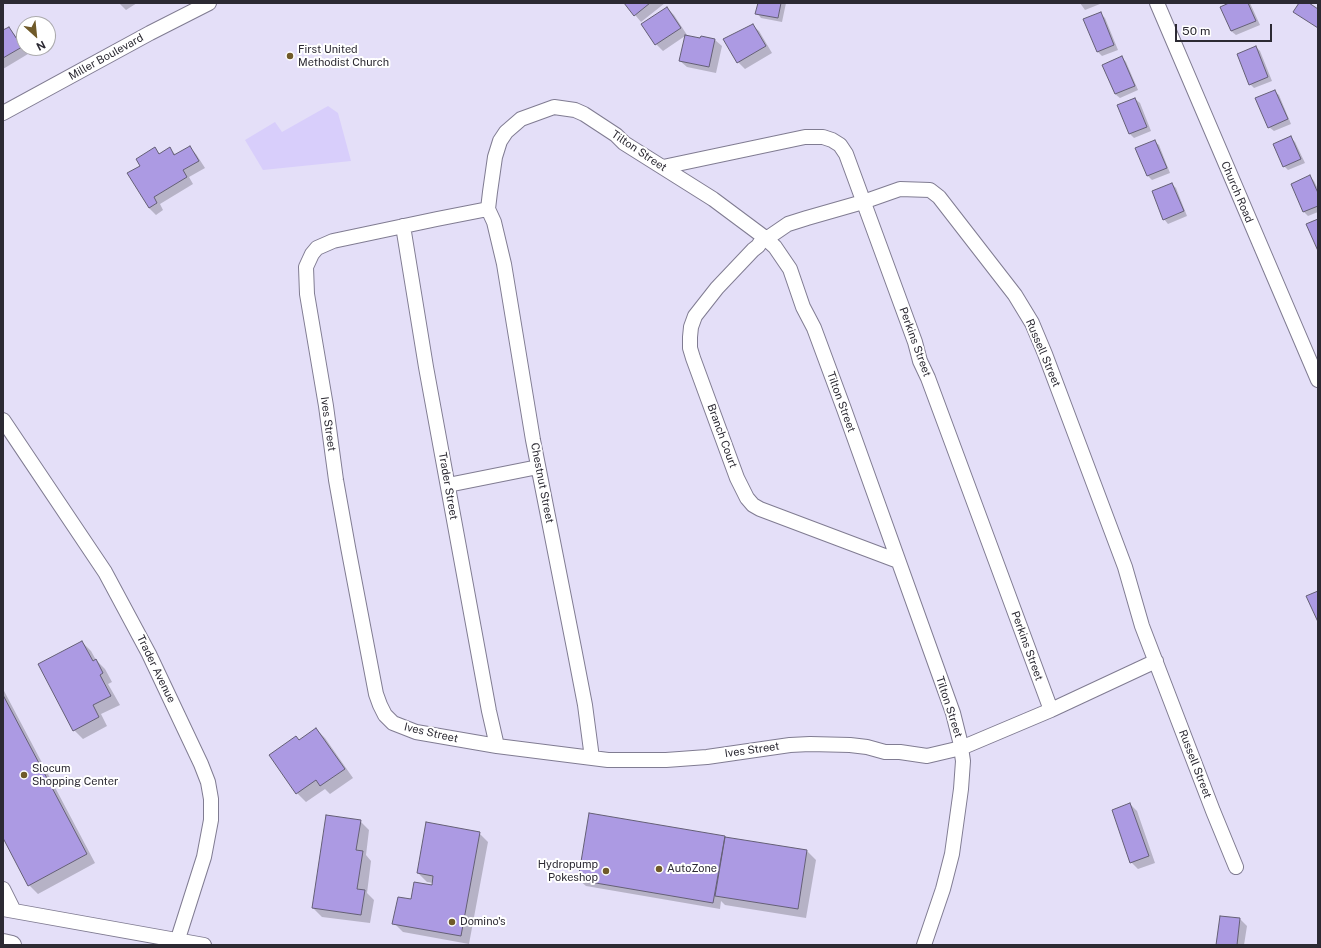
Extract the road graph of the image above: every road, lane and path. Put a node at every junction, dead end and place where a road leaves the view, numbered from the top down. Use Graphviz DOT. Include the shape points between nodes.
graph roads {
  1 [pos="208,3"];
  2 [pos="1157,3"];
  3 [pos="3,113"];
  4 [pos="663,167"];
  5 [pos="863,202"];
  6 [pos="488,209"];
  7 [pos="403,226"];
  8 [pos="764,237"];
  9 [pos="1318,380"];
  10 [pos="3,420"];
  11 [pos="538,467"];
  12 [pos="448,485"];
  13 [pos="898,561"];
  14 [pos="1156,661"];
  15 [pos="1051,710"];
  16 [pos="497,746"];
  17 [pos="961,748"];
  18 [pos="592,758"];
  19 [pos="1236,867"];
  20 [pos="3,889"];
  21 [pos="8,910"];
  22 [pos="176,942"];
  23 [pos="3,943"];
  24 [pos="12,945"];
  25 [pos="204,945"];
  26 [pos="924,945"];
  1 -- 3 [label="street, Miller Boulevard"];
  2 -- 9 [label="street, Church Road"];
  4 -- 5 [label="street, Perkins Street" via="795,138 824,137 840,145 846,154"];
  4 -- 6 [label="street, Tilton Street" via="584,114 576,110 554,107 521,119 506,132 495,157"];
  4 -- 8 [label="street, Tilton Street"];
  5 -- 8 [label="street, Russell Street" via="788,224 769,237"];
  5 -- 14 [label="street, Russell Street" via="900,188 930,190 939,197 1014,295 1032,323 1125,567 1142,626"];
  5 -- 15 [label="street, Perkins Street"];
  6 -- 7 [label="street, Ives Street"];
  6 -- 11 [label="street, Chestnut Street" via="494,222 504,264"];
  7 -- 12 [label="street, Trader Street"];
  7 -- 16 [label="street, Ives Street" via="324,244 312,254 306,267 307,294 348,547 376,694 385,715 393,723 416,732"];
  8 -- 13 [label="street, Tilton Street" via="775,247 790,269 844,409"];
  8 -- 13 [label="street, Branch Court" via="717,288 695,316 691,327 690,348 693,358 737,478 747,498 760,509"];
  10 -- 22 [label="street, Trader Avenue" via="105,572 149,654 208,782 211,820 204,857"];
  11 -- 12 [label="street"];
  11 -- 18 [label="street, Chestnut Street" via="585,705"];
  12 -- 16 [label="street, Trader Street"];
  13 -- 17 [label="street, Tilton Street" via="952,713"];
  14 -- 15 [label="street"];
  14 -- 19 [label="street, Russell Street"];
  15 -- 17 [label="street, Ives Street"];
  16 -- 18 [label="street, Ives Street"];
  17 -- 18 [label="street, Ives Street" via="927,756 850,745 810,744 666,760"];
  17 -- 26 [label="street, Tilton Street" via="961,789 952,854"];
  20 -- 21 [label="street"];
  21 -- 22 [label="street"];
  22 -- 25 [label="street"];
  23 -- 24 [label="main road"];
}
